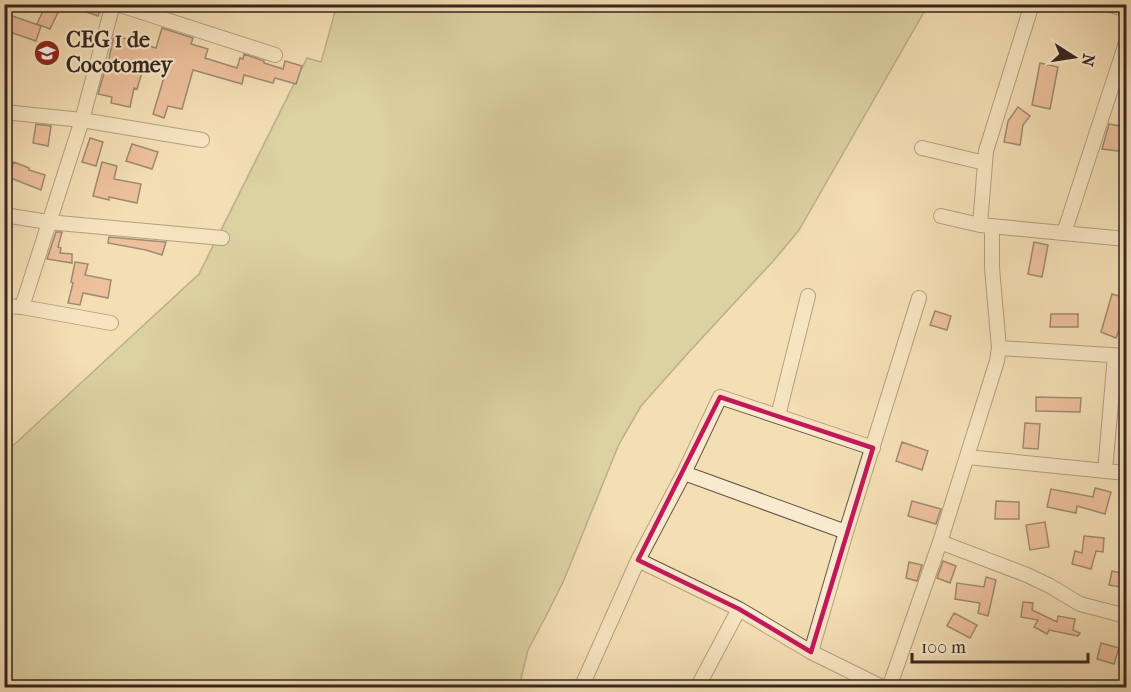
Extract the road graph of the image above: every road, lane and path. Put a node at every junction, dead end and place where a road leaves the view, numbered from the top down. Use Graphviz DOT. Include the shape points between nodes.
graph roads {
  1 [pos="115,4"];
  2 [pos="1032,4"];
  3 [pos="1106,4"];
  4 [pos="1126,9"];
  5 [pos="1126,43"];
  6 [pos="275,55"];
  7 [pos="4,112"];
  8 [pos="82,120"];
  9 [pos="202,140"];
  10 [pos="922,148"];
  11 [pos="985,163"];
  12 [pos="4,215"];
  13 [pos="941,216"];
  14 [pos="48,222"];
  15 [pos="986,226"];
  16 [pos="1064,233"];
  17 [pos="222,238"];
  18 [pos="1126,239"];
  19 [pos="808,296"];
  20 [pos="919,298"];
  21 [pos="4,306"];
  22 [pos="22,308"];
  23 [pos="111,323"];
  24 [pos="999,348"];
  25 [pos="1121,356"];
  26 [pos="778,416"];
  27 [pos="873,448"];
  28 [pos="967,457"];
  29 [pos="1105,471"];
  30 [pos="684,473"];
  31 [pos="1126,473"];
  32 [pos="846,532"];
  33 [pos="940,542"];
  34 [pos="638,560"];
  35 [pos="739,609"];
  36 [pos="1126,616"];
  37 [pos="811,652"];
  38 [pos="580,687"];
  39 [pos="697,687"];
  40 [pos="884,687"];
  41 [pos="890,687"];
  1 -- 6 [label="street"];
  1 -- 8 [label="street"];
  2 -- 11 [label="street"];
  3 -- 4 [label="street"];
  5 -- 16 [label="street"];
  7 -- 8 [label="street"];
  8 -- 9 [label="street"];
  8 -- 14 [label="street"];
  10 -- 11 [label="street"];
  11 -- 15 [label="street"];
  12 -- 14 [label="street"];
  13 -- 15 [label="street"];
  14 -- 17 [label="street"];
  14 -- 22 [label="street"];
  15 -- 16 [label="street"];
  15 -- 24 [label="street"];
  16 -- 18 [label="street"];
  19 -- 26 [label="street"];
  20 -- 27 [label="street"];
  21 -- 22 [label="street"];
  22 -- 23 [label="street"];
  24 -- 25 [label="street"];
  24 -- 28 [label="street"];
  25 -- 29 [label="street"];
  26 -- 27 [label="street"];
  26 -- 30 [label="street" via="720,397"];
  27 -- 32 [label="street"];
  28 -- 29 [label="street"];
  28 -- 33 [label="street"];
  29 -- 31 [label="street"];
  30 -- 32 [label="street"];
  30 -- 34 [label="street"];
  32 -- 37 [label="street"];
  33 -- 36 [label="street" via="1027,575 1080,604"];
  33 -- 41 [label="street"];
  34 -- 35 [label="street"];
  34 -- 38 [label="street"];
  35 -- 37 [label="street"];
  35 -- 39 [label="street"];
  37 -- 40 [label="street"];
}
